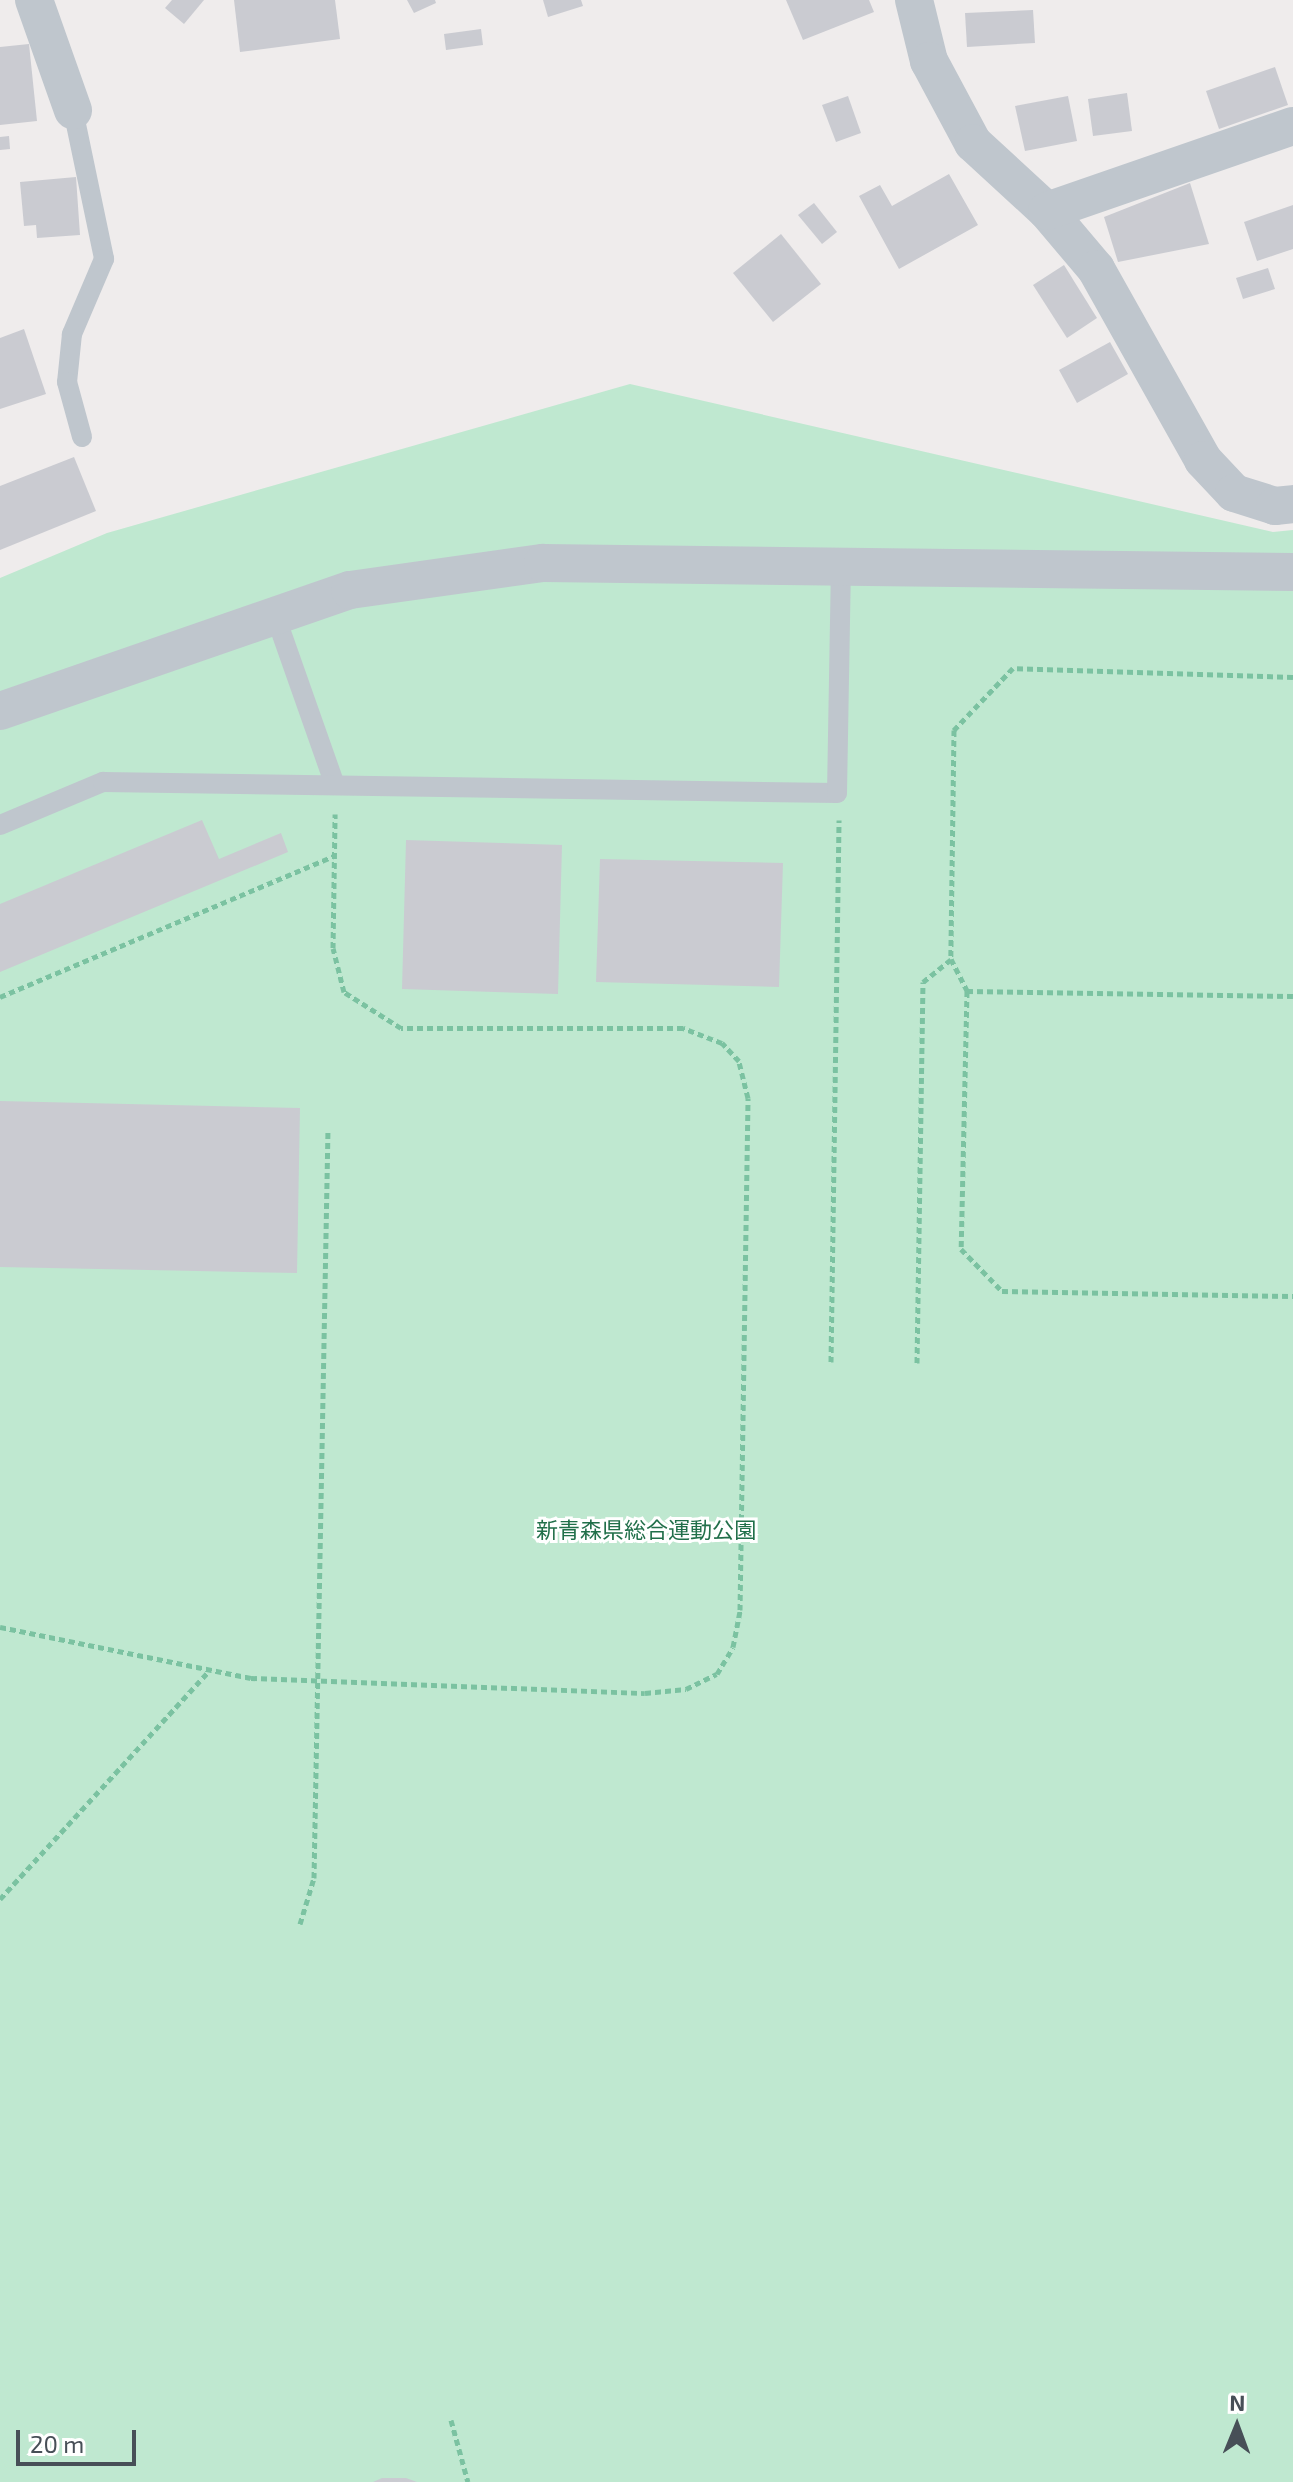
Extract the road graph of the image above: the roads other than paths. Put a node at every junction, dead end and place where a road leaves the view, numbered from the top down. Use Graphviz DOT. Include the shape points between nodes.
graph roads {
  1 [pos="34,0"];
  2 [pos="914,0"];
  3 [pos="73,110"];
  4 [pos="1293,126"];
  5 [pos="1047,211"];
  6 [pos="82,437"];
  7 [pos="1293,504"];
  8 [pos="841,566"];
  9 [pos="1293,572"];
  10 [pos="274,612"];
  11 [pos="0,711"];
  12 [pos="335,785"];
  13 [pos="0,825"];
  1 -- 3 [label="street"];
  2 -- 5 [label="street" via="929,61 973,143"];
  3 -- 6 [label="lane" via="104,259 72,334 67,382"];
  4 -- 5 [label="street"];
  5 -- 7 [label="street" via="1141,342 1203,460 1234,493 1275,506"];
  8 -- 9 [label="street"];
  8 -- 10 [label="street" via="543,563 350,590"];
  8 -- 12 [label="lane" via="837,793"];
  10 -- 11 [label="street"];
  10 -- 12 [label="lane"];
  12 -- 13 [label="lane" via="103,782"];
}
